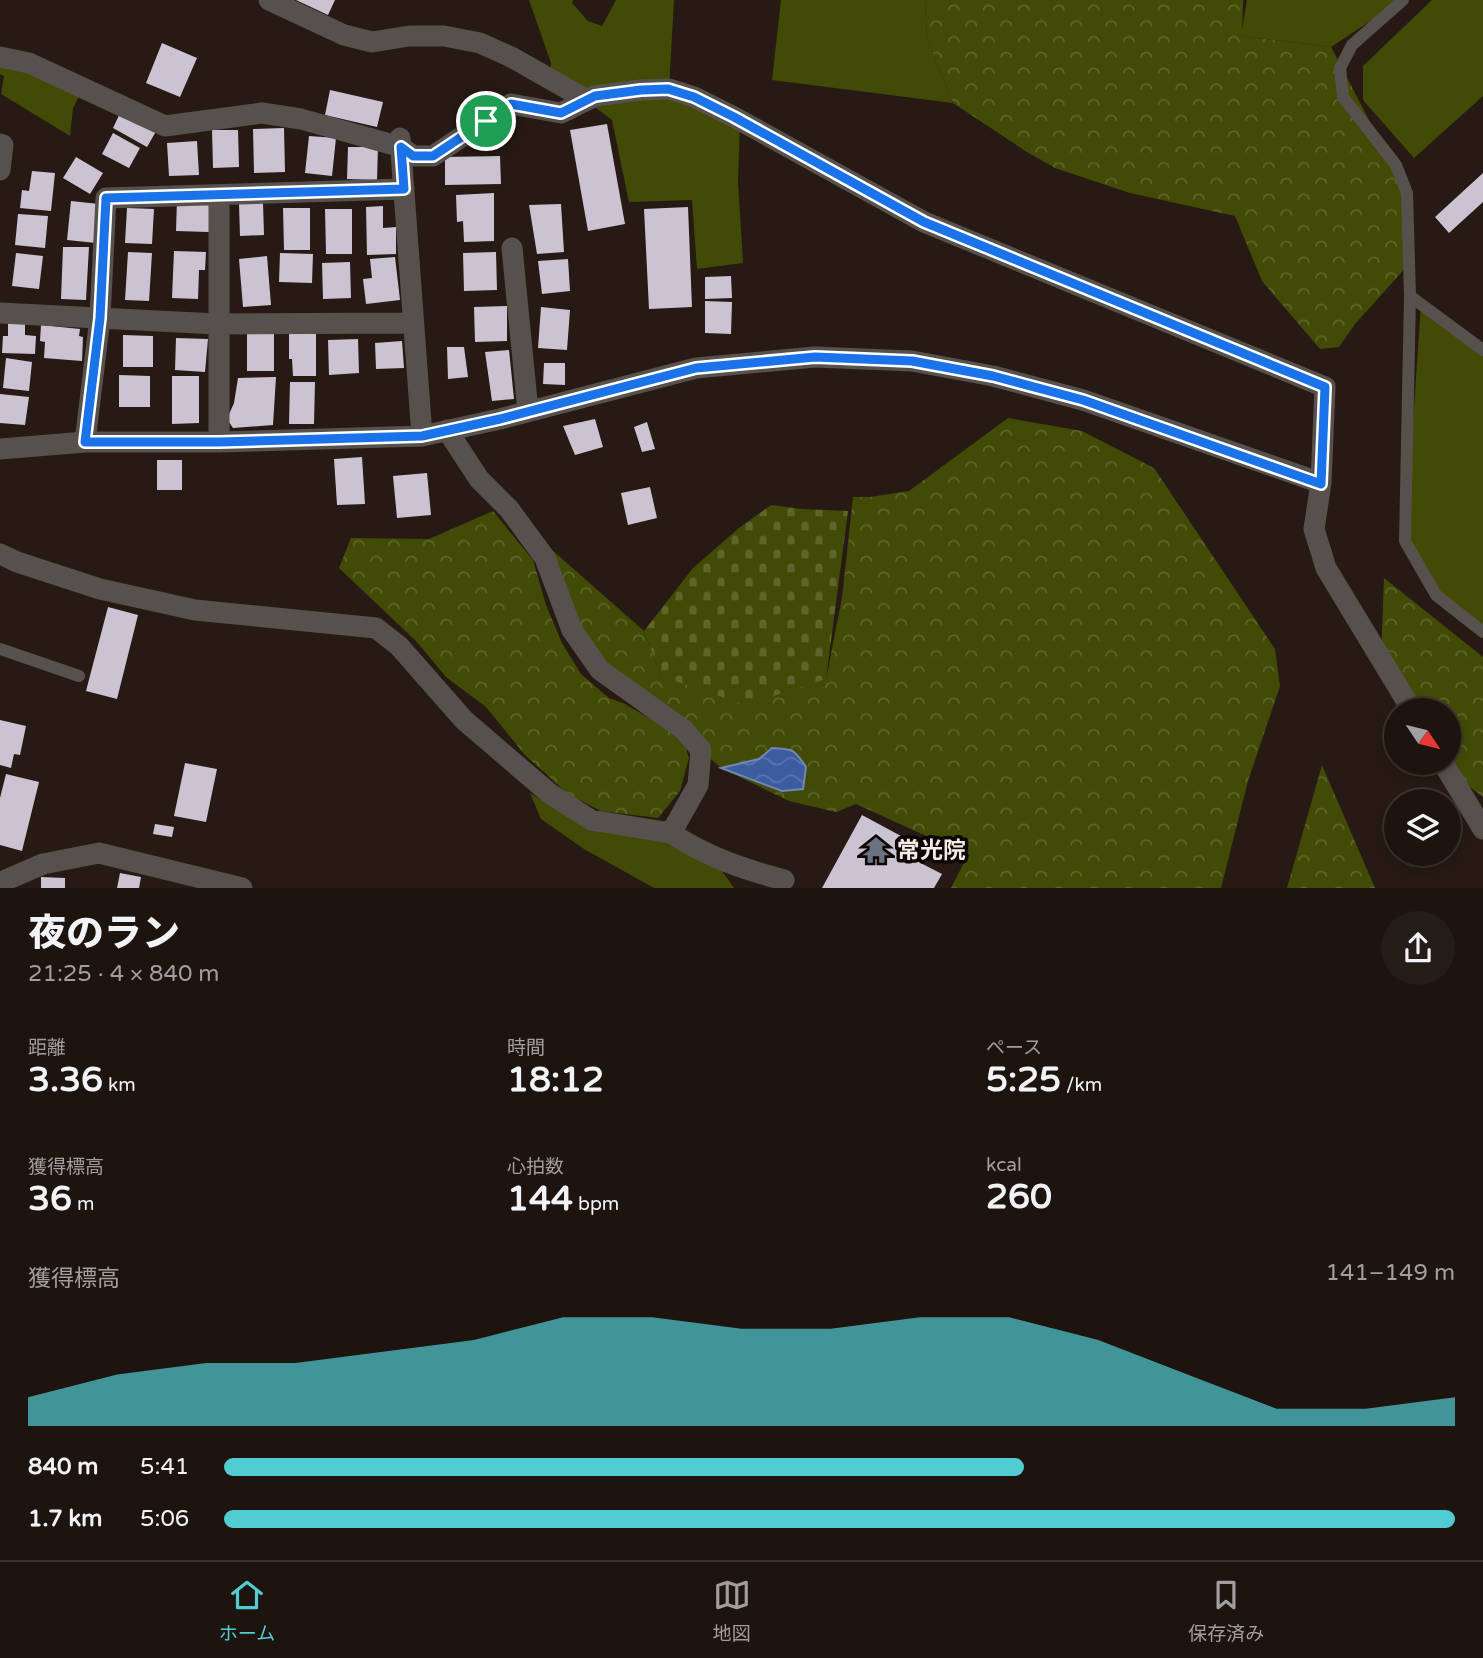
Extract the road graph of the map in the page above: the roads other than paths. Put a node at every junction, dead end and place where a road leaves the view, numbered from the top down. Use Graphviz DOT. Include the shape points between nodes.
graph roads {
  1 [pos="269,0"];
  2 [pos="1404,0"];
  3 [pos="0,57"];
  4 [pos="587,100"];
  5 [pos="401,140"];
  6 [pos="0,144"];
  7 [pos="0,170"];
  8 [pos="404,189"];
  9 [pos="219,195"];
  10 [pos="512,248"];
  11 [pos="1410,296"];
  12 [pos="0,313"];
  13 [pos="100,318"];
  14 [pos="414,323"];
  15 [pos="217,324"];
  16 [pos="1483,350"];
  17 [pos="528,411"];
  18 [pos="447,430"];
  19 [pos="422,436"];
  20 [pos="85,442"];
  21 [pos="219,442"];
  22 [pos="0,449"];
  23 [pos="1321,484"];
  24 [pos="0,554"];
  25 [pos="1483,632"];
  26 [pos="0,649"];
  27 [pos="79,676"];
  28 [pos="1405,698"];
  29 [pos="1450,775"];
  30 [pos="1483,829"];
  31 [pos="671,833"];
  32 [pos="784,880"];
  33 [pos="0,886"];
  34 [pos="242,888"];
  1 -- 4 [label="street" via="344,35 372,42 444,36 480,43"];
  2 -- 11 [label="lane" via="1352,45 1340,68 1343,97 1396,165 1407,193"];
  3 -- 5 [label="street" via="29,63 164,125 262,113"];
  4 -- 5 [label="street" via="561,113 511,104 433,156 413,156"];
  4 -- 23 [label="street" via="668,89 694,97 924,222 1325,387"];
  5 -- 8 [label="street"];
  6 -- 7 [label="street"];
  8 -- 9 [label="street"];
  8 -- 14 [label="street"];
  9 -- 13 [label="street" via="106,198"];
  9 -- 15 [label="street"];
  10 -- 17 [label="street"];
  11 -- 16 [label="lane"];
  11 -- 25 [label="lane" via="1405,541 1436,595"];
  12 -- 13 [label="street"];
  13 -- 15 [label="street"];
  13 -- 20 [label="street"];
  14 -- 15 [label="street"];
  14 -- 19 [label="street"];
  15 -- 21 [label="street"];
  17 -- 18 [label="street"];
  17 -- 23 [label="street" via="696,368 815,357 912,361 1083,400"];
  18 -- 19 [label="street"];
  18 -- 31 [label="street" via="479,480 509,509 545,558 572,630 600,670 684,730 701,750 698,785"];
  19 -- 21 [label="street"];
  20 -- 21 [label="street"];
  20 -- 22 [label="street"];
  23 -- 28 [label="street" via="1314,529 1326,568"];
  24 -- 31 [label="street" via="100,589 195,610 376,628 399,646 464,720 549,793 591,820"];
  26 -- 27 [label="lane"];
  29 -- 30 [label="street"];
  31 -- 32 [label="street" via="732,865"];
  33 -- 34 [label="street" via="43,864 99,853"];
}
